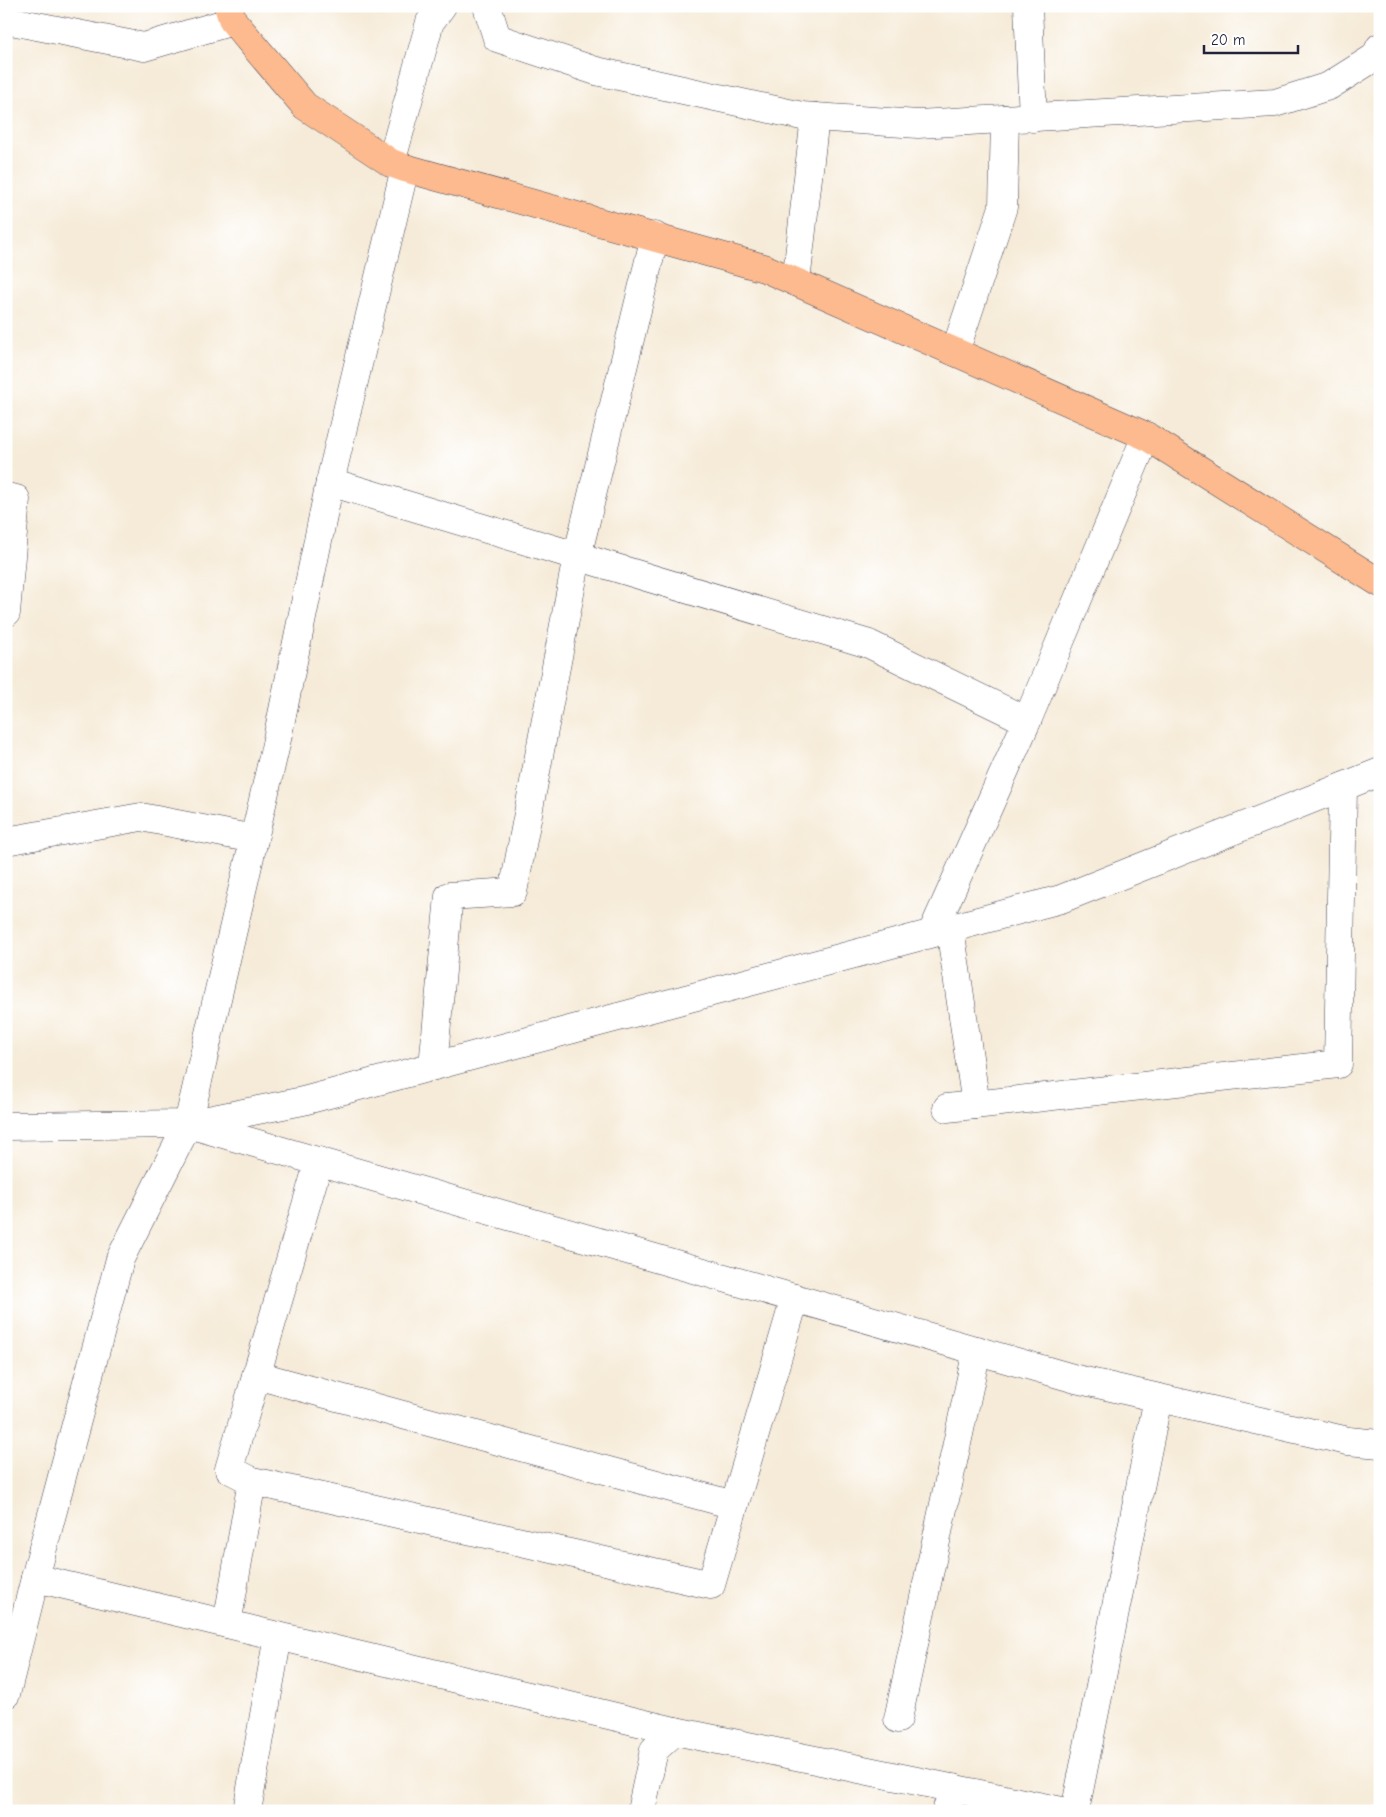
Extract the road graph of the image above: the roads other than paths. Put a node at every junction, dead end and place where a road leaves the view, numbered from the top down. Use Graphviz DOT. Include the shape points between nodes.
graph roads {
  1 [pos="442,6"];
  2 [pos="487,6"];
  3 [pos="1028,6"];
  4 [pos="230,14"];
  5 [pos="6,20"];
  6 [pos="1380,47"];
  7 [pos="815,117"];
  8 [pos="1033,118"];
  9 [pos="1004,119"];
  10 [pos="398,165"];
  11 [pos="655,236"];
  12 [pos="796,282"];
  13 [pos="955,352"];
  14 [pos="1146,436"];
  15 [pos="330,482"];
  16 [pos="6,497"];
  17 [pos="577,557"];
  18 [pos="1380,582"];
  19 [pos="6,613"];
  20 [pos="1027,721"];
  21 [pos="1380,772"];
  22 [pos="1343,787"];
  23 [pos="254,839"];
  24 [pos="6,841"];
  25 [pos="941,931"];
  26 [pos="432,1066"];
  27 [pos="976,1105"];
  28 [pos="947,1108"];
  29 [pos="188,1124"];
  30 [pos="6,1126"];
  31 [pos="319,1161"];
  32 [pos="795,1298"];
  33 [pos="977,1350"];
  34 [pos="256,1375"];
  35 [pos="1158,1398"];
  36 [pos="1380,1444"];
  37 [pos="252,1481"];
  38 [pos="734,1505"];
  39 [pos="35,1578"];
  40 [pos="227,1624"];
  41 [pos="278,1636"];
  42 [pos="6,1694"];
  43 [pos="898,1719"];
  44 [pos="676,1730"];
  45 [pos="950,1800"];
  46 [pos="247,1811"];
  47 [pos="641,1811"];
  48 [pos="1062,1811"];
  49 [pos="1075,1811"];
  1 -- 10 [label="street" via="430,22"];
  2 -- 7 [label="street" via="497,38 596,71"];
  3 -- 8 [label="street"];
  4 -- 5 [label="street" via="144,47"];
  4 -- 10 [label="main road" via="305,106"];
  6 -- 8 [label="street" via="1375,58 1328,86 1275,103"];
  7 -- 9 [label="street" via="918,124"];
  7 -- 12 [label="street"];
  8 -- 9 [label="street"];
  9 -- 13 [label="street" via="1004,207"];
  10 -- 11 [label="main road"];
  10 -- 15 [label="street"];
  11 -- 12 [label="main road" via="764,268"];
  11 -- 17 [label="street"];
  12 -- 13 [label="main road"];
  13 -- 14 [label="main road"];
  14 -- 18 [label="main road"];
  14 -- 20 [label="street"];
  15 -- 17 [label="street"];
  15 -- 23 [label="street"];
  16 -- 19 [label="street" via="16,499"];
  17 -- 20 [label="street" via="869,644"];
  17 -- 26 [label="street" via="513,892 449,896"];
  20 -- 25 [label="street"];
  21 -- 22 [label="street"];
  22 -- 25 [label="street" via="1061,899"];
  22 -- 27 [label="street" via="1338,1064"];
  23 -- 24 [label="street" via="141,817"];
  23 -- 29 [label="street"];
  25 -- 26 [label="street"];
  25 -- 27 [label="street"];
  26 -- 29 [label="street" via="304,1101"];
  27 -- 28 [label="street"];
  29 -- 30 [label="street"];
  29 -- 31 [label="street"];
  29 -- 39 [label="street" via="120,1259"];
  31 -- 32 [label="street"];
  31 -- 34 [label="street"];
  32 -- 33 [label="street"];
  32 -- 38 [label="street"];
  33 -- 35 [label="street" via="1076,1379"];
  33 -- 43 [label="street"];
  34 -- 37 [label="street" via="229,1469"];
  34 -- 38 [label="street"];
  35 -- 36 [label="street" via="1348,1441"];
  35 -- 49 [label="street"];
  37 -- 38 [label="street" via="711,1585"];
  37 -- 40 [label="street"];
  39 -- 40 [label="street"];
  39 -- 42 [label="street"];
  40 -- 41 [label="street"];
  41 -- 44 [label="street"];
  41 -- 46 [label="street"];
  44 -- 45 [label="street"];
  44 -- 47 [label="street" via="654,1750"];
  45 -- 48 [label="street"];
}
